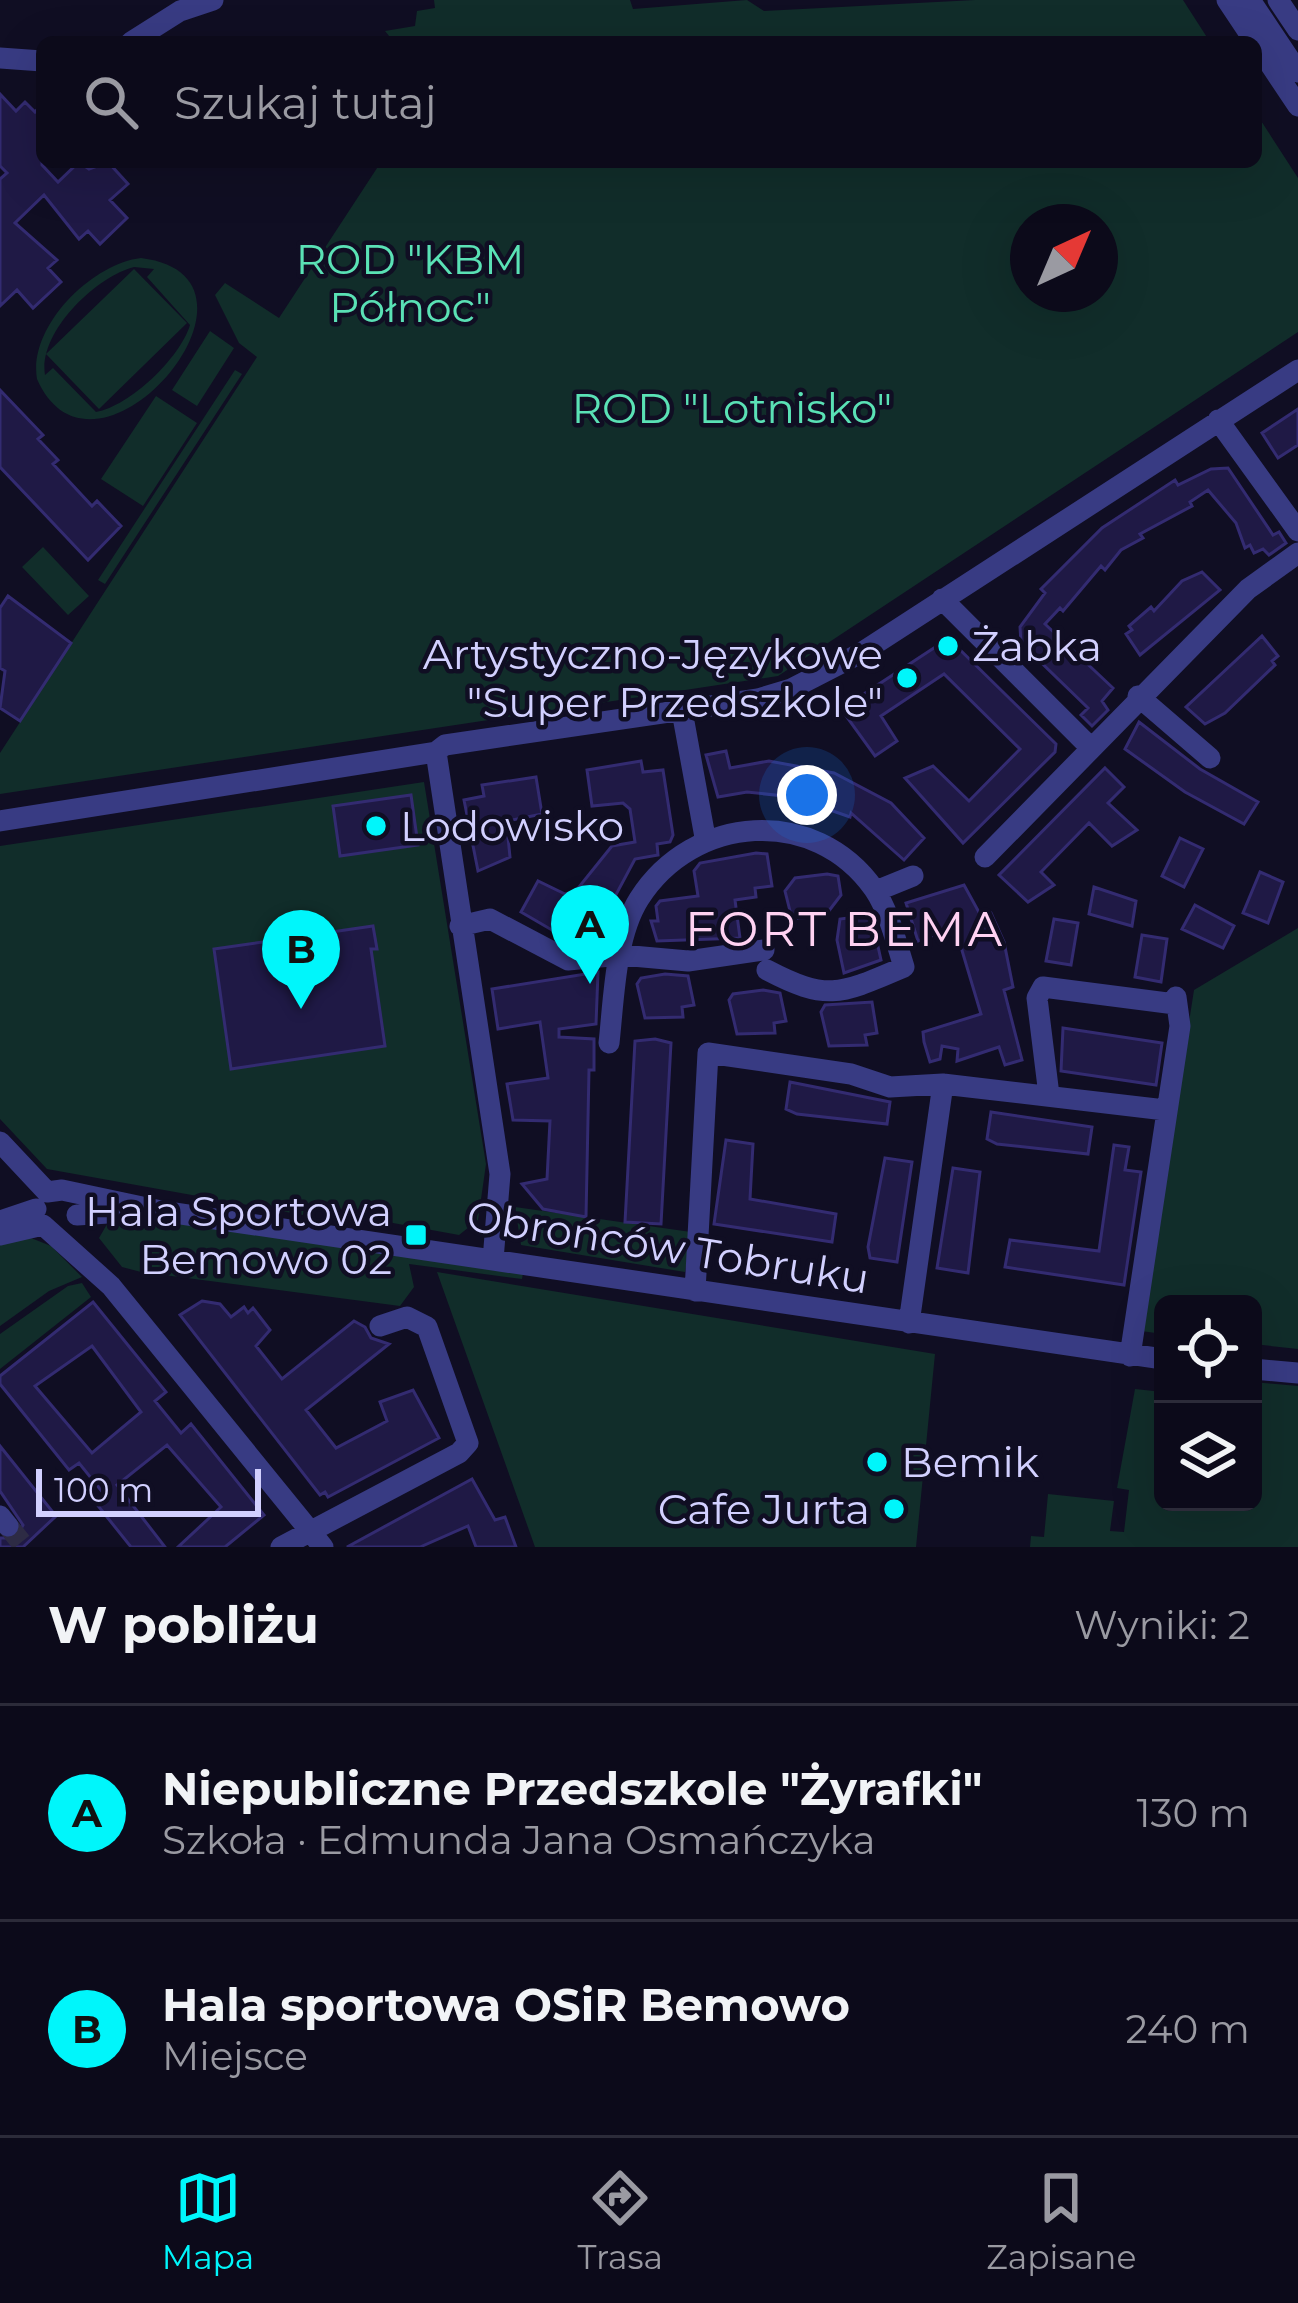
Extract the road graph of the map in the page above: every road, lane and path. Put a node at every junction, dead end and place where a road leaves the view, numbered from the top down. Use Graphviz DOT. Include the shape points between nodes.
graph roads {
  1 [pos="213,0"];
  2 [pos="1227,0"];
  3 [pos="1250,0"];
  4 [pos="1278,0"];
  5 [pos="1298,30"];
  6 [pos="140,36"];
  7 [pos="1251,36"];
  8 [pos="1262,52"];
  9 [pos="0,58"];
  10 [pos="36,61"];
  11 [pos="1298,72"];
  12 [pos="1298,106"];
  13 [pos="1298,370"];
  14 [pos="1218,420"];
  15 [pos="1298,532"];
  16 [pos="1298,553"];
  17 [pos="943,599"];
  18 [pos="1138,697"];
  19 [pos="682,711"];
  20 [pos="1089,746"];
  21 [pos="436,752"];
  22 [pos="1210,758"];
  23 [pos="0,820"];
  24 [pos="705,837"];
  25 [pos="985,857"];
  26 [pos="913,876"];
  27 [pos="876,891"];
  28 [pos="460,926"];
  29 [pos="621,955"];
  30 [pos="609,1043"];
  31 [pos="943,1084"];
  32 [pos="1049,1095"];
  33 [pos="1165,1110"];
  34 [pos="0,1142"];
  35 [pos="57,1212"];
  36 [pos="0,1221"];
  37 [pos="0,1235"];
  38 [pos="493,1260"];
  39 [pos="695,1291"];
  40 [pos="909,1323"];
  41 [pos="380,1325"];
  42 [pos="1130,1355"];
  43 [pos="1154,1358"];
  44 [pos="1262,1370"];
  45 [pos="1298,1373"];
  46 [pos="317,1539"];
  47 [pos="281,1547"];
  1 -- 6 [label="street"];
  2 -- 7 [label="street"];
  3 -- 11 [label="street"];
  4 -- 5 [label="street"];
  8 -- 12 [label="street"];
  9 -- 10 [label="street"];
  13 -- 14 [label="street"];
  14 -- 15 [label="street"];
  14 -- 17 [label="street"];
  16 -- 18 [label="street" via="1247,589"];
  17 -- 19 [label="street" via="791,689"];
  17 -- 20 [label="street"];
  18 -- 20 [label="street"];
  18 -- 22 [label="street"];
  19 -- 21 [label="street"];
  19 -- 24 [label="street"];
  20 -- 25 [label="street"];
  21 -- 23 [label="street"];
  21 -- 28 [label="street"];
  24 -- 27 [label="street" via="760,829 792,835 821,846"];
  24 -- 29 [label="street" via="640,898"];
  26 -- 27 [label="street"];
  27 -- 29 [label="street" via="904,967 859,986 813,994 765,960"];
  28 -- 29 [label="street" via="490,919 568,960"];
  28 -- 38 [label="street" via="500,1174"];
  29 -- 30 [label="street"];
  31 -- 32 [label="street"];
  31 -- 39 [label="street" via="890,1087 708,1053"];
  31 -- 40 [label="street"];
  32 -- 33 [label="street"];
  32 -- 33 [label="street" via="1037,983 1175,1000 1180,1026"];
  33 -- 42 [label="street"];
  34 -- 35 [label="street"];
  35 -- 36 [label="street, Obrońców Tobruku"];
  35 -- 37 [label="street, Obrońców Tobruku"];
  35 -- 38 [label="street, Obrońców Tobruku" via="161,1211"];
  35 -- 46 [label="street"];
  38 -- 39 [label="street, Obrońców Tobruku"];
  39 -- 40 [label="street, Obrońców Tobruku"];
  40 -- 42 [label="street, Obrońców Tobruku"];
  41 -- 46 [label="street" via="407,1317 427,1327 469,1443"];
  42 -- 43 [label="street, Obrońców Tobruku"];
  44 -- 45 [label="street"];
  46 -- 47 [label="street"];
}
